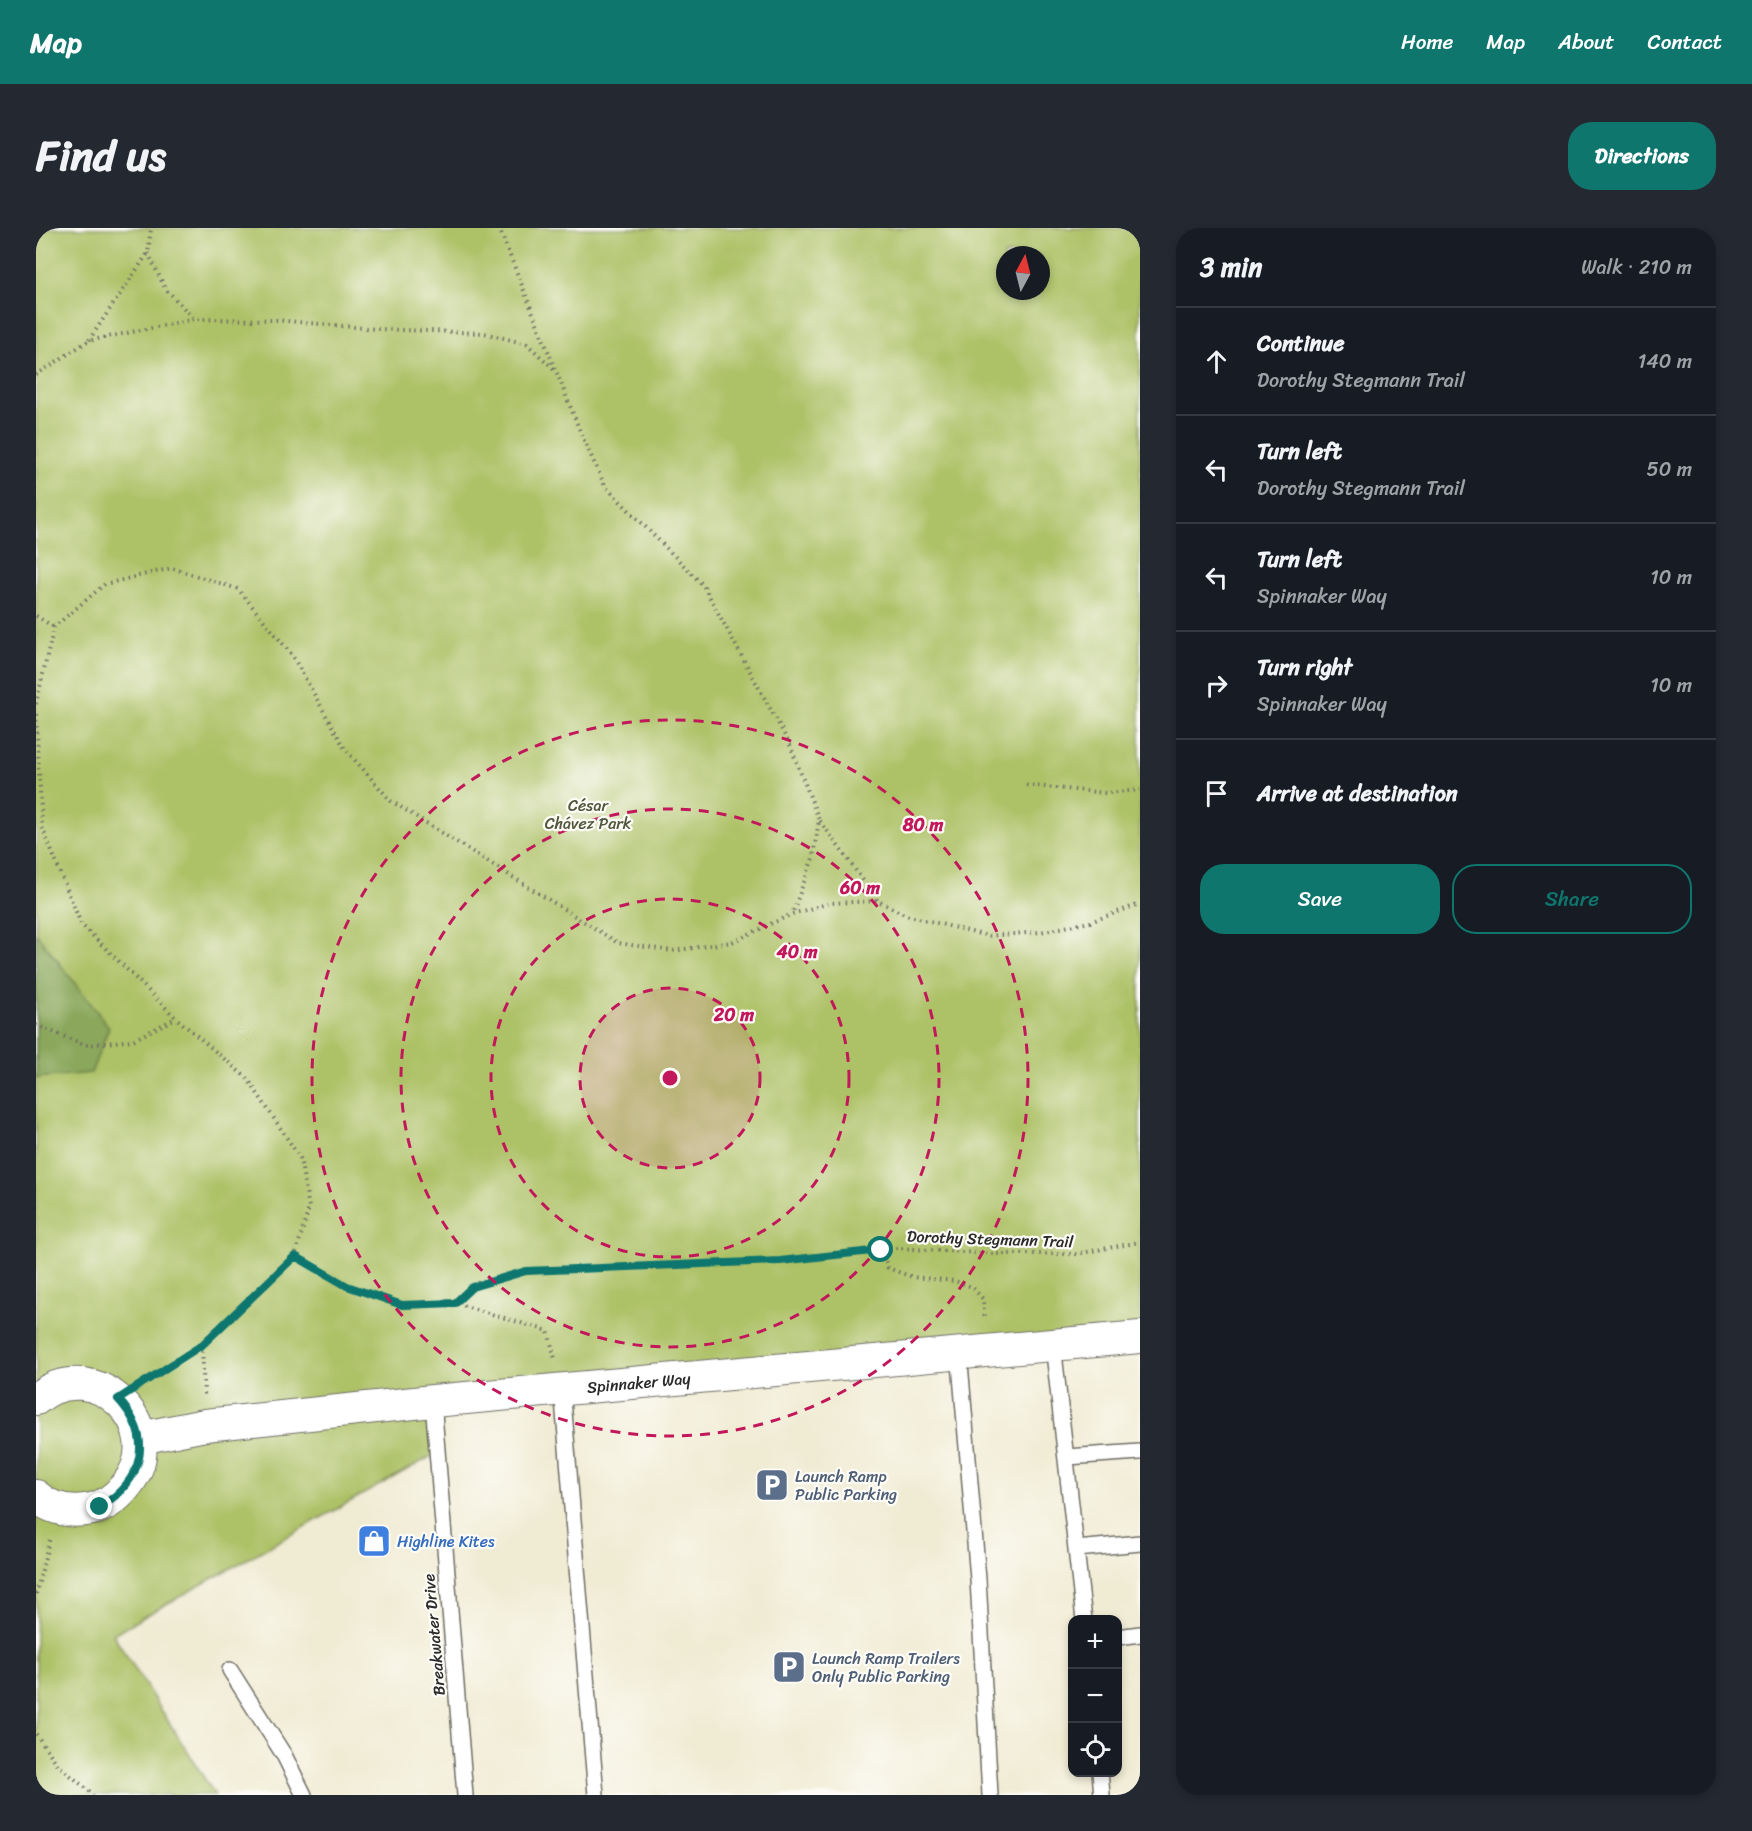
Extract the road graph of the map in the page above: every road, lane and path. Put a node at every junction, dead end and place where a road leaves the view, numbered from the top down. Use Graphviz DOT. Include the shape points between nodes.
graph roads {
  1 [pos="151,228"];
  2 [pos="499,228"];
  3 [pos="1136,228"];
  4 [pos="1140,236"];
  5 [pos="148,253"];
  6 [pos="195,319"];
  7 [pos="88,340"];
  8 [pos="557,372"];
  9 [pos="36,375"];
  10 [pos="36,616"];
  11 [pos="54,627"];
  12 [pos="36,704"];
  13 [pos="36,714"];
  14 [pos="1026,785"];
  15 [pos="1140,790"];
  16 [pos="819,820"];
  17 [pos="878,901"];
  18 [pos="1140,904"];
  19 [pos="792,914"];
  20 [pos="176,1018"];
  21 [pos="36,1025"];
  22 [pos="1140,1242"];
  23 [pos="881,1250"];
  24 [pos="295,1256"];
  25 [pos="455,1303"];
  26 [pos="1140,1336"];
  27 [pos="1053,1344"];
  28 [pos="202,1345"];
  29 [pos="974,1351"];
  30 [pos="562,1388"];
  31 [pos="36,1399"];
  32 [pos="118,1399"];
  33 [pos="433,1401"];
  34 [pos="205,1425"];
  35 [pos="140,1438"];
  36 [pos="1140,1452"];
  37 [pos="1067,1457"];
  38 [pos="47,1502"];
  39 [pos="1140,1543"];
  40 [pos="1077,1549"];
  41 [pos="36,1594"];
  42 [pos="1084,1615"];
  43 [pos="1140,1634"];
  44 [pos="1122,1636"];
  45 [pos="230,1670"];
  46 [pos="36,1734"];
  47 [pos="1100,1777"];
  48 [pos="595,1792"];
  49 [pos="94,1795"];
  50 [pos="304,1795"];
  51 [pos="465,1795"];
  52 [pos="990,1795"];
  53 [pos="1102,1795"];
  1 -- 5 [label="path"];
  2 -- 8 [label="path"];
  3 -- 4 [label="path"];
  5 -- 6 [label="path" via="165,288"];
  5 -- 7 [label="path"];
  6 -- 7 [label="path"];
  6 -- 8 [label="path" via="484,333 527,344"];
  7 -- 9 [label="path"];
  8 -- 16 [label="path" via="604,486 703,585 790,745"];
  10 -- 11 [label="path"];
  11 -- 12 [label="path"];
  11 -- 19 [label="path" via="105,584 172,568 238,589 292,655 345,749 391,801 618,944 672,951 732,942"];
  13 -- 20 [label="path" via="42,827 81,924"];
  14 -- 15 [label="path" via="1106,793"];
  16 -- 17 [label="path"];
  16 -- 19 [label="path" via="813,858"];
  17 -- 18 [label="path" via="906,915 987,936 1090,922"];
  17 -- 19 [label="path" via="830,903"];
  20 -- 21 [label="path" via="133,1040 85,1045"];
  20 -- 24 [label="path" via="248,1079 300,1158 309,1208"];
  22 -- 23 [label="path, Dorothy Stegmann Trail" via="1076,1254"];
  23 -- 25 [label="path, Dorothy Stegmann Trail" via="780,1261 526,1271 472,1287"];
  23 -- 29 [label="path" via="888,1268 912,1277 955,1281 972,1287 983,1299"];
  24 -- 25 [label="path" via="347,1286 402,1305"];
  24 -- 28 [label="path"];
  25 -- 30 [label="path" via="548,1331"];
  26 -- 27 [label="street, Spinnaker Way"];
  27 -- 29 [label="street, Spinnaker Way"];
  27 -- 37 [label="lane"];
  28 -- 32 [label="path"];
  28 -- 34 [label="path"];
  29 -- 30 [label="street, Spinnaker Way"];
  29 -- 52 [label="lane" via="967,1458 979,1589"];
  30 -- 33 [label="street, Spinnaker Way"];
  30 -- 48 [label="lane"];
  31 -- 32 [label="street" via="63,1385 82,1384"];
  32 -- 35 [label="street" via="129,1410"];
  33 -- 34 [label="street, Spinnaker Way"];
  33 -- 51 [label="lane, Breakwater Drive"];
  34 -- 35 [label="street, Spinnaker Way"];
  35 -- 38 [label="street" via="139,1459 132,1479 118,1496 100,1507 79,1511"];
  36 -- 37 [label="lane"];
  37 -- 40 [label="lane"];
  38 -- 41 [label="path"];
  39 -- 40 [label="lane"];
  40 -- 42 [label="lane"];
  43 -- 44 [label="lane"];
  45 -- 50 [label="lane" via="284,1755"];
  46 -- 49 [label="path" via="58,1765"];
  47 -- 53 [label="lane"];
}
